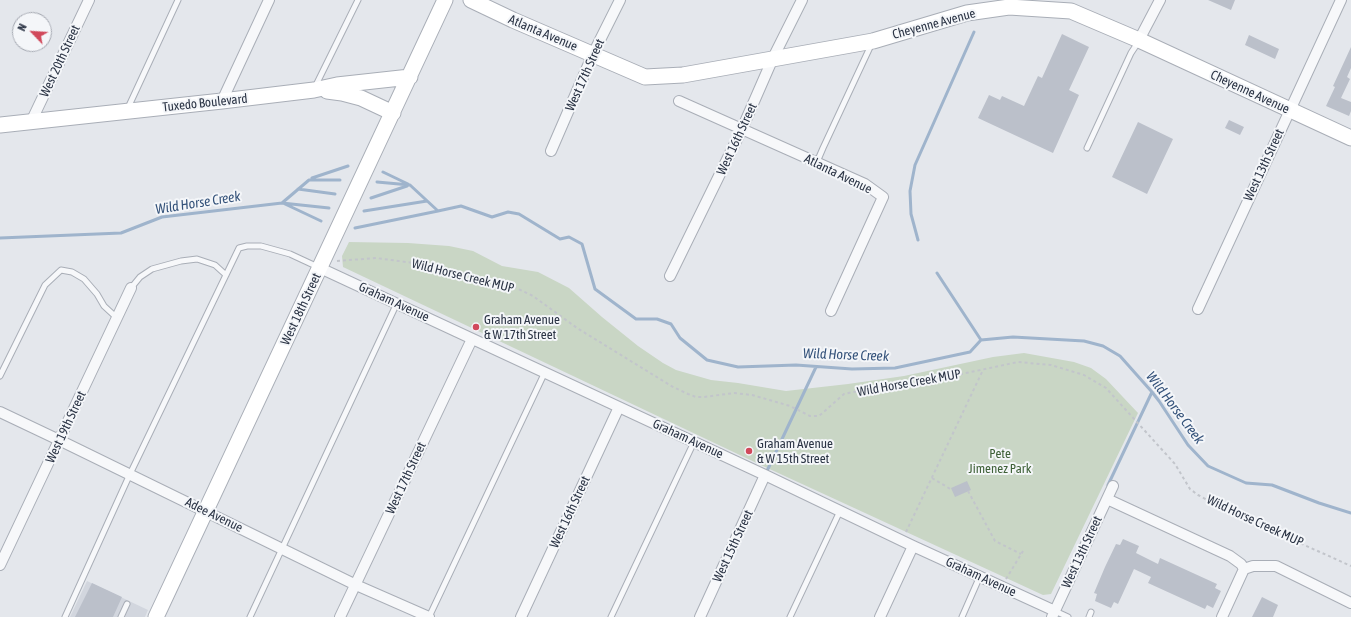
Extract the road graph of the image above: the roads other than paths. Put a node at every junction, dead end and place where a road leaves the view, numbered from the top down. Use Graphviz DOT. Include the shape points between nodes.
graph roads {
  1 [pos="89,0"];
  2 [pos="178,0"];
  3 [pos="269,0"];
  4 [pos="358,0"];
  5 [pos="445,0"];
  6 [pos="471,0"];
  7 [pos="620,0"];
  8 [pos="802,0"];
  9 [pos="1160,0"];
  10 [pos="1341,0"];
  11 [pos="1139,40"];
  12 [pos="872,41"];
  13 [pos="593,54"];
  14 [pos="773,58"];
  15 [pos="410,77"];
  16 [pos="314,90"];
  17 [pos="222,101"];
  18 [pos="679,101"];
  19 [pos="1289,110"];
  20 [pos="126,111"];
  21 [pos="393,113"];
  22 [pos="31,122"];
  23 [pos="0,125"];
  24 [pos="742,129"];
  25 [pos="1351,138"];
  26 [pos="1087,148"];
  27 [pos="551,151"];
  28 [pos="817,162"];
  29 [pos="322,265"];
  30 [pos="226,275"];
  31 [pos="670,276"];
  32 [pos="131,288"];
  33 [pos="396,303"];
  34 [pos="1198,309"];
  35 [pos="831,311"];
  36 [pos="117,318"];
  37 [pos="472,338"];
  38 [pos="545,372"];
  39 [pos="0,376"];
  40 [pos="619,407"];
  41 [pos="0,412"];
  42 [pos="59,440"];
  43 [pos="694,442"];
  44 [pos="130,474"];
  45 [pos="765,475"];
  46 [pos="1113,486"];
  47 [pos="1107,499"];
  48 [pos="206,511"];
  49 [pos="840,511"];
  50 [pos="913,546"];
  51 [pos="283,549"];
  52 [pos="0,565"];
  53 [pos="1244,569"];
  54 [pos="980,576"];
  55 [pos="356,585"];
  56 [pos="1351,603"];
  57 [pos="127,604"];
  58 [pos="1053,614"];
  59 [pos="65,617"];
  60 [pos="121,617"];
  61 [pos="156,617"];
  62 [pos="250,617"];
  63 [pos="340,617"];
  64 [pos="429,617"];
  65 [pos="521,617"];
  66 [pos="611,617"];
  67 [pos="700,617"];
  68 [pos="790,617"];
  69 [pos="880,617"];
  70 [pos="962,617"];
  71 [pos="1068,617"];
  72 [pos="1222,617"];
  1 -- 22 [label="street, West 20th Street"];
  2 -- 20 [label="lane"];
  3 -- 17 [label="street"];
  4 -- 16 [label="lane"];
  5 -- 15 [label="street, West 18th Street"];
  6 -- 13 [label="street, Atlanta Avenue"];
  7 -- 13 [label="street, West 17th Street"];
  8 -- 14 [label="street, West 16th Street"];
  9 -- 11 [label="street"];
  10 -- 19 [label="street, West 13th Street"];
  11 -- 12 [label="street, Cheyenne Avenue" via="1071,11 1009,7 967,14"];
  11 -- 19 [label="street, Cheyenne Avenue"];
  11 -- 26 [label="lane"];
  12 -- 14 [label="street, Cheyenne Avenue"];
  12 -- 28 [label="lane"];
  13 -- 14 [label="street, Cheyenne Avenue" via="645,77 683,75"];
  13 -- 27 [label="street, West 17th Street"];
  14 -- 24 [label="street, West 16th Street"];
  15 -- 16 [label="street, Tuxedo Boulevard" via="337,84"];
  15 -- 21 [label="street, West 18th Street"];
  16 -- 17 [label="street, Tuxedo Boulevard"];
  16 -- 21 [label="street" via="357,97"];
  17 -- 20 [label="street, Tuxedo Boulevard"];
  18 -- 24 [label="street, Atlanta Avenue"];
  19 -- 25 [label="street, Cheyenne Avenue"];
  19 -- 34 [label="street, West 13th Street"];
  20 -- 22 [label="street, Tuxedo Boulevard"];
  21 -- 29 [label="street, West 18th Street"];
  22 -- 23 [label="street, Tuxedo Boulevard"];
  24 -- 28 [label="street, Atlanta Avenue"];
  24 -- 31 [label="street, West 16th Street"];
  28 -- 35 [label="street, Atlanta Avenue" via="865,184 883,197"];
  29 -- 30 [label="lane" via="261,246 247,246 239,248"];
  29 -- 33 [label="street, Graham Avenue"];
  29 -- 48 [label="street, West 18th Street"];
  30 -- 32 [label="lane" via="215,265 197,259 182,261 152,269 140,277"];
  30 -- 44 [label="lane"];
  32 -- 36 [label="street, West 19th Street"];
  33 -- 37 [label="street, Graham Avenue"];
  33 -- 51 [label="lane"];
  36 -- 39 [label="lane" via="104,306 98,294 84,279 72,272 60,270 45,285"];
  36 -- 42 [label="street, West 19th Street"];
  37 -- 38 [label="street, Graham Avenue"];
  37 -- 55 [label="street, West 17th Street"];
  38 -- 40 [label="street, Graham Avenue"];
  38 -- 64 [label="lane"];
  40 -- 43 [label="street, Graham Avenue"];
  40 -- 65 [label="street, West 16th Street"];
  41 -- 42 [label="street, Adee Avenue"];
  42 -- 44 [label="street, Adee Avenue"];
  42 -- 52 [label="street, West 19th Street"];
  43 -- 45 [label="street, Graham Avenue"];
  43 -- 66 [label="lane"];
  44 -- 48 [label="street, Adee Avenue"];
  44 -- 59 [label="lane"];
  45 -- 49 [label="street, Graham Avenue"];
  45 -- 67 [label="street, West 15th Street"];
  46 -- 47 [label="street, West 13th Street"];
  47 -- 53 [label="street" via="1230,556"];
  47 -- 58 [label="street, West 13th Street"];
  48 -- 51 [label="street, Adee Avenue"];
  48 -- 61 [label="street, West 18th Street"];
  49 -- 50 [label="street, Graham Avenue"];
  49 -- 68 [label="lane"];
  50 -- 54 [label="street, Graham Avenue"];
  50 -- 69 [label="street"];
  51 -- 55 [label="street, Adee Avenue"];
  51 -- 62 [label="lane"];
  53 -- 56 [label="street" via="1252,566 1276,566"];
  53 -- 72 [label="street"];
  54 -- 58 [label="street, Graham Avenue"];
  54 -- 70 [label="lane"];
  55 -- 63 [label="street, West 17th Street"];
  55 -- 64 [label="street, Adee Avenue"];
  57 -- 60 [label="lane"];
  58 -- 71 [label="lane"];
}
